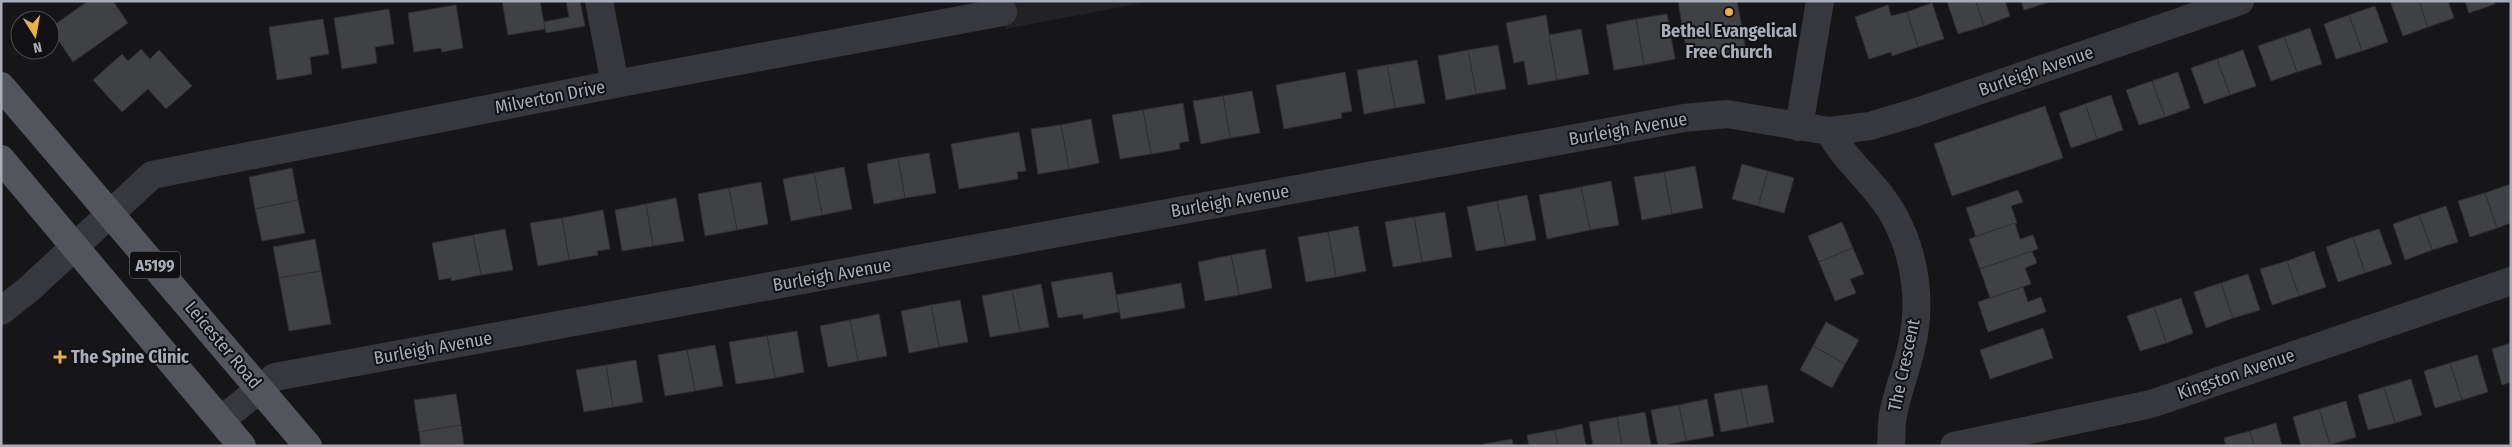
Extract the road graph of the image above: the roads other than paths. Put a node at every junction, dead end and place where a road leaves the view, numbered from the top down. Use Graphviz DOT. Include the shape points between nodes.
graph roads {
  1 [pos="599,1"];
  2 [pos="1820,1"];
  3 [pos="2240,1"];
  4 [pos="1003,12"];
  5 [pos="615,84"];
  6 [pos="1,86"];
  7 [pos="1799,126"];
  8 [pos="1829,131"];
  9 [pos="1,158"];
  10 [pos="110,212"];
  11 [pos="75,246"];
  12 [pos="2511,281"];
  13 [pos="1,311"];
  14 [pos="259,388"];
  15 [pos="221,420"];
  16 [pos="242,446"];
  17 [pos="308,446"];
  18 [pos="1891,446"];
  19 [pos="1954,446"];
  1 -- 5 [label="street"];
  2 -- 7 [label="street"];
  3 -- 8 [label="street, Burleigh Avenue" via="1917,112 1870,126"];
  4 -- 5 [label="street, Milverton Drive"];
  5 -- 10 [label="street, Milverton Drive" via="152,175"];
  6 -- 10 [label="main road, Leicester Road / A5199"];
  7 -- 8 [label="street, Burleigh Avenue"];
  7 -- 14 [label="street, Burleigh Avenue" via="1726,114 1684,118 275,377"];
  8 -- 18 [label="street, The Crescent" via="1836,145 1880,194 1894,215 1913,267 1916,323 1892,416"];
  9 -- 11 [label="main road, A5199"];
  10 -- 11 [label="street, Milverton Drive"];
  10 -- 14 [label="main road, Leicester Road / A5199"];
  11 -- 13 [label="street, Milverton Drive"];
  11 -- 15 [label="main road, A5199"];
  12 -- 19 [label="street, Kingston Avenue" via="2151,404"];
  14 -- 15 [label="street, Burleigh Avenue"];
  14 -- 17 [label="main road, Leicester Road / A5199"];
  15 -- 16 [label="main road, A5199"];
}
